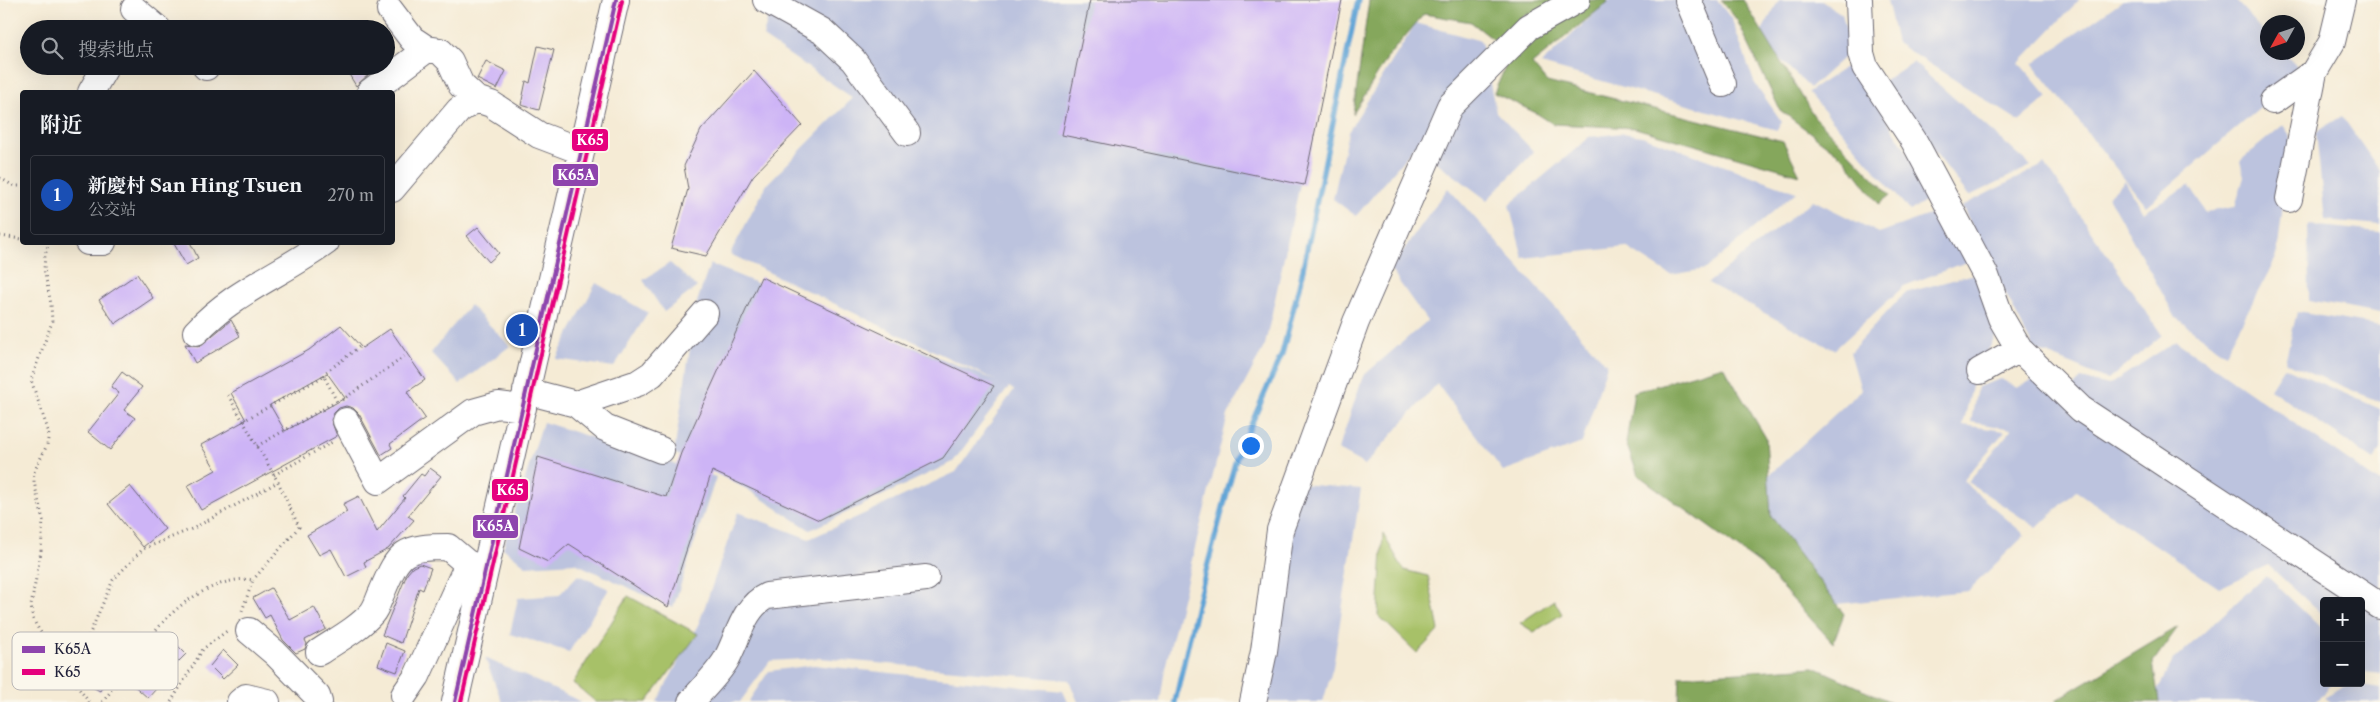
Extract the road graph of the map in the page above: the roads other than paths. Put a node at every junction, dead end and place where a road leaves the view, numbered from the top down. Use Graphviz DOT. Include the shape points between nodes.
graph roads {
  1 [pos="616,0"];
  2 [pos="766,0"];
  3 [pos="1577,0"];
  4 [pos="1688,0"];
  5 [pos="1859,0"];
  6 [pos="2342,0"];
  7 [pos="390,10"];
  8 [pos="132,13"];
  9 [pos="143,20"];
  10 [pos="427,50"];
  11 [pos="2314,72"];
  12 [pos="395,74"];
  13 [pos="101,75"];
  14 [pos="393,75"];
  15 [pos="1723,84"];
  16 [pos="92,90"];
  17 [pos="373,90"];
  18 [pos="476,98"];
  19 [pos="2273,101"];
  20 [pos="907,133"];
  21 [pos="581,151"];
  22 [pos="395,185"];
  23 [pos="2289,198"];
  24 [pos="321,245"];
  25 [pos="705,313"];
  26 [pos="196,332"];
  27 [pos="2019,349"];
  28 [pos="1980,372"];
  29 [pos="524,400"];
  30 [pos="576,404"];
  31 [pos="345,418"];
  32 [pos="661,450"];
  33 [pos="477,566"];
  34 [pos="926,578"];
  35 [pos="2380,606"];
  36 [pos="239,625"];
  37 [pos="319,652"];
  38 [pos="404,694"];
  39 [pos="240,702"];
  40 [pos="267,702"];
  41 [pos="319,702"];
  42 [pos="455,702"];
  43 [pos="691,702"];
  44 [pos="1254,702"];
  1 -- 21 [label="street"];
  2 -- 20 [label="street" via="822,30 853,60"];
  3 -- 44 [label="street" via="1529,27 1450,106 1356,322 1280,530"];
  4 -- 15 [label="street"];
  5 -- 27 [label="street" via="1861,53 1865,67 1914,141 1986,276 2001,318"];
  6 -- 11 [label="street" via="2332,42"];
  7 -- 10 [label="street" via="412,39"];
  8 -- 9 [label="street"];
  10 -- 12 [label="street"];
  10 -- 18 [label="street" via="440,50 450,61 461,86"];
  11 -- 19 [label="street"];
  11 -- 23 [label="street"];
  13 -- 16 [label="street"];
  14 -- 17 [label="street"];
  18 -- 21 [label="street" via="540,135"];
  18 -- 22 [label="street" via="459,110"];
  21 -- 29 [label="street"];
  24 -- 26 [label="street" via="245,291 212,315"];
  25 -- 30 [label="street" via="652,374 638,383"];
  27 -- 28 [label="street"];
  27 -- 35 [label="street" via="2081,410"];
  29 -- 30 [label="street"];
  29 -- 31 [label="street" via="474,412 380,489"];
  29 -- 33 [label="street"];
  30 -- 32 [label="street" via="605,428"];
  33 -- 37 [label="street" via="448,547 407,551 401,555 389,576 374,611"];
  33 -- 38 [label="street"];
  33 -- 42 [label="street"];
  34 -- 43 [label="street" via="767,596 756,601 725,660"];
  36 -- 41 [label="street" via="275,653"];
  39 -- 40 [label="street" via="246,697"];
}
